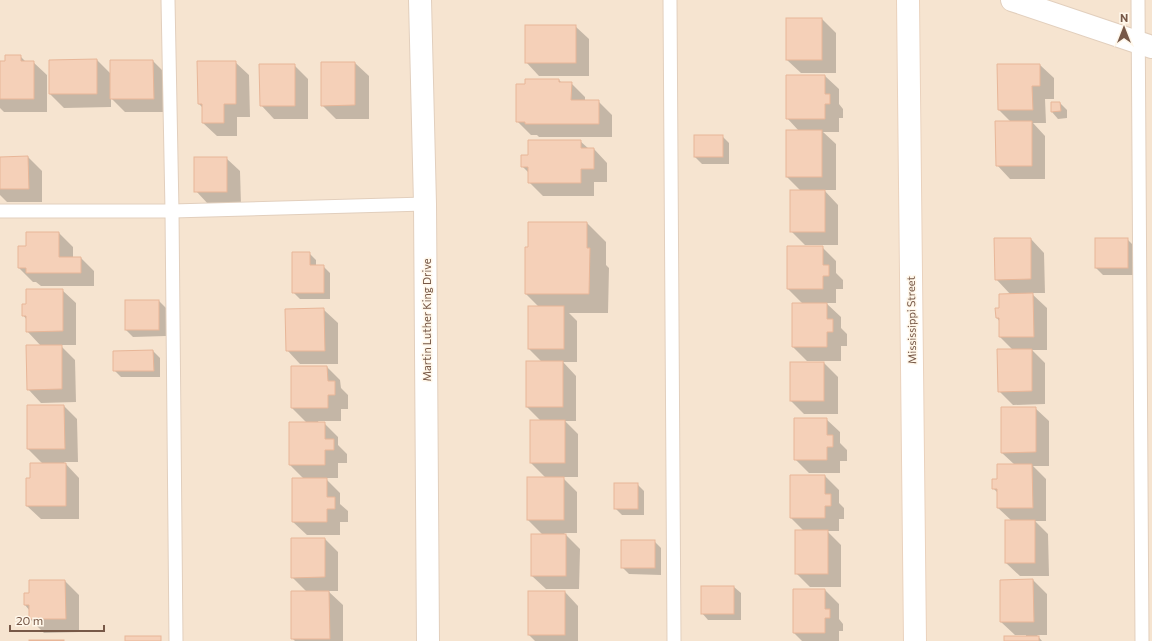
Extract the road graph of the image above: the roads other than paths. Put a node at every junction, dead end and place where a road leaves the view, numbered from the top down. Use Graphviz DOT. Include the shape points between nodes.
graph roads {
  1 [pos="168,0"];
  2 [pos="420,0"];
  3 [pos="670,0"];
  4 [pos="908,0"];
  5 [pos="1012,0"];
  6 [pos="1138,0"];
  7 [pos="1145,44"];
  8 [pos="425,204"];
  9 [pos="0,211"];
  10 [pos="172,211"];
  11 [pos="1146,637"];
  12 [pos="176,641"];
  13 [pos="428,641"];
  14 [pos="674,641"];
  15 [pos="914,641"];
  1 -- 10 [label="lane"];
  2 -- 8 [label="street, Martin Luther King Drive"];
  3 -- 14 [label="lane"];
  4 -- 15 [label="street, Mississippi Street"];
  5 -- 7 [label="street"];
  6 -- 7 [label="lane"];
  7 -- 11 [label="lane"];
  8 -- 10 [label="lane"];
  8 -- 13 [label="street, Martin Luther King Drive"];
  9 -- 10 [label="lane"];
  10 -- 12 [label="lane"];
}
